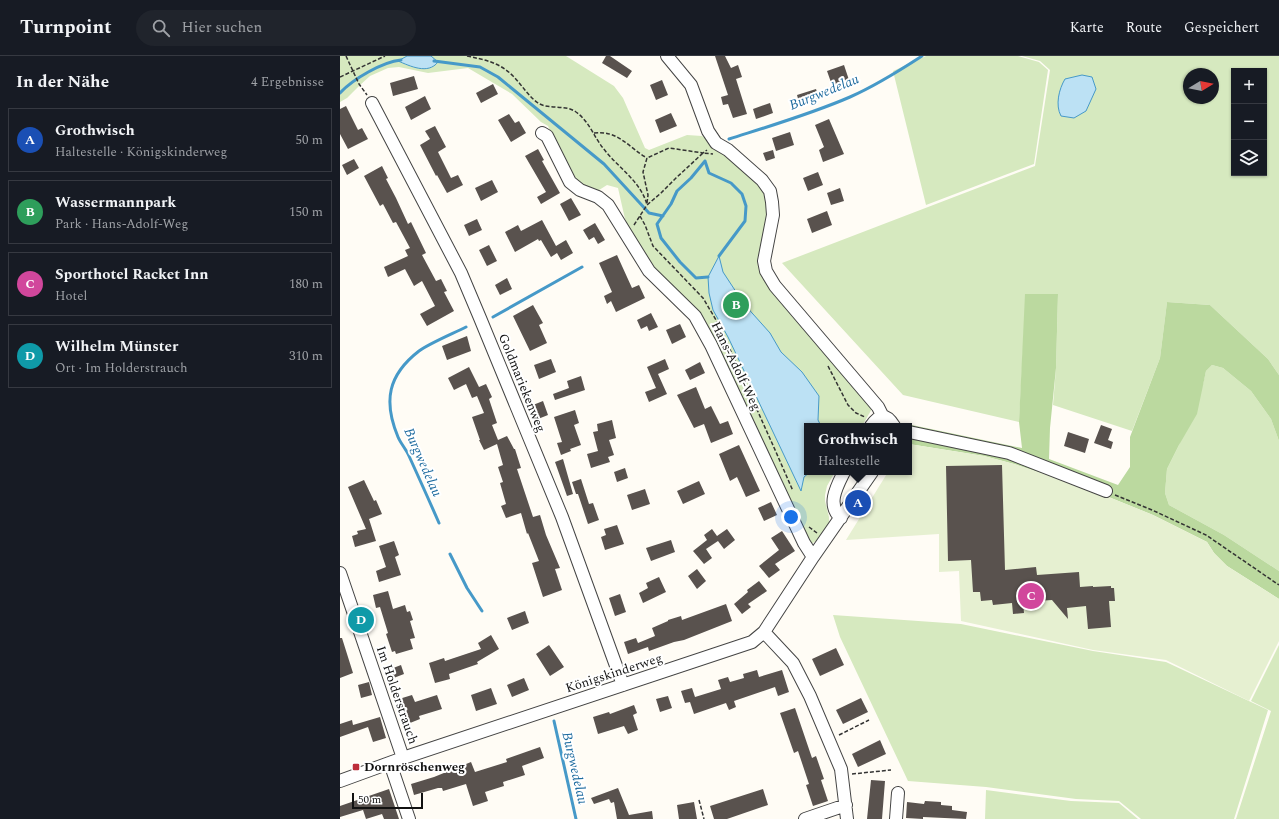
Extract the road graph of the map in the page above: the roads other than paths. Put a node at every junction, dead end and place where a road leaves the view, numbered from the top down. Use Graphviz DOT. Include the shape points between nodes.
graph roads {
  1 [pos="668,56"];
  2 [pos="372,103"];
  3 [pos="542,133"];
  4 [pos="883,416"];
  5 [pos="873,423"];
  6 [pos="891,423"];
  7 [pos="912,433"];
  8 [pos="843,475"];
  9 [pos="870,475"];
  10 [pos="1106,491"];
  11 [pos="841,518"];
  12 [pos="813,557"];
  13 [pos="340,573"];
  14 [pos="764,632"];
  15 [pos="623,685"];
  16 [pos="403,758"];
  17 [pos="390,763"];
  18 [pos="340,781"];
  19 [pos="898,793"];
  20 [pos="846,805"];
  21 [pos="409,819"];
  22 [pos="805,819"];
  23 [pos="847,819"];
  24 [pos="896,819"];
  1 -- 4 [label="street" via="691,85 708,131 716,142 762,180 770,191 773,215 764,260 766,270 775,286"];
  2 -- 15 [label="street, Goldmariekenweg" via="461,273 562,517"];
  3 -- 12 [label="street, Hans-Adolf-Weg" via="547,136 570,182 580,190 598,196 608,205 649,271 695,316"];
  4 -- 5 [label="street"];
  4 -- 6 [label="street"];
  7 -- 10 [label="street" via="1009,453"];
  8 -- 11 [label="street" via="833,501"];
  9 -- 11 [label="street, Königskinderweg"];
  11 -- 12 [label="street, Königskinderweg"];
  12 -- 14 [label="street, Königskinderweg"];
  13 -- 16 [label="street, Im Holderstrauch"];
  14 -- 15 [label="street, Königskinderweg" via="752,642"];
  14 -- 20 [label="street" via="793,663 810,696 841,769"];
  15 -- 16 [label="street, Königskinderweg"];
  16 -- 17 [label="street, Königskinderweg"];
  17 -- 18 [label="street, Königskinderweg"];
  17 -- 21 [label="street"];
  19 -- 24 [label="street"];
  20 -- 22 [label="street"];
  20 -- 23 [label="street"];
}
